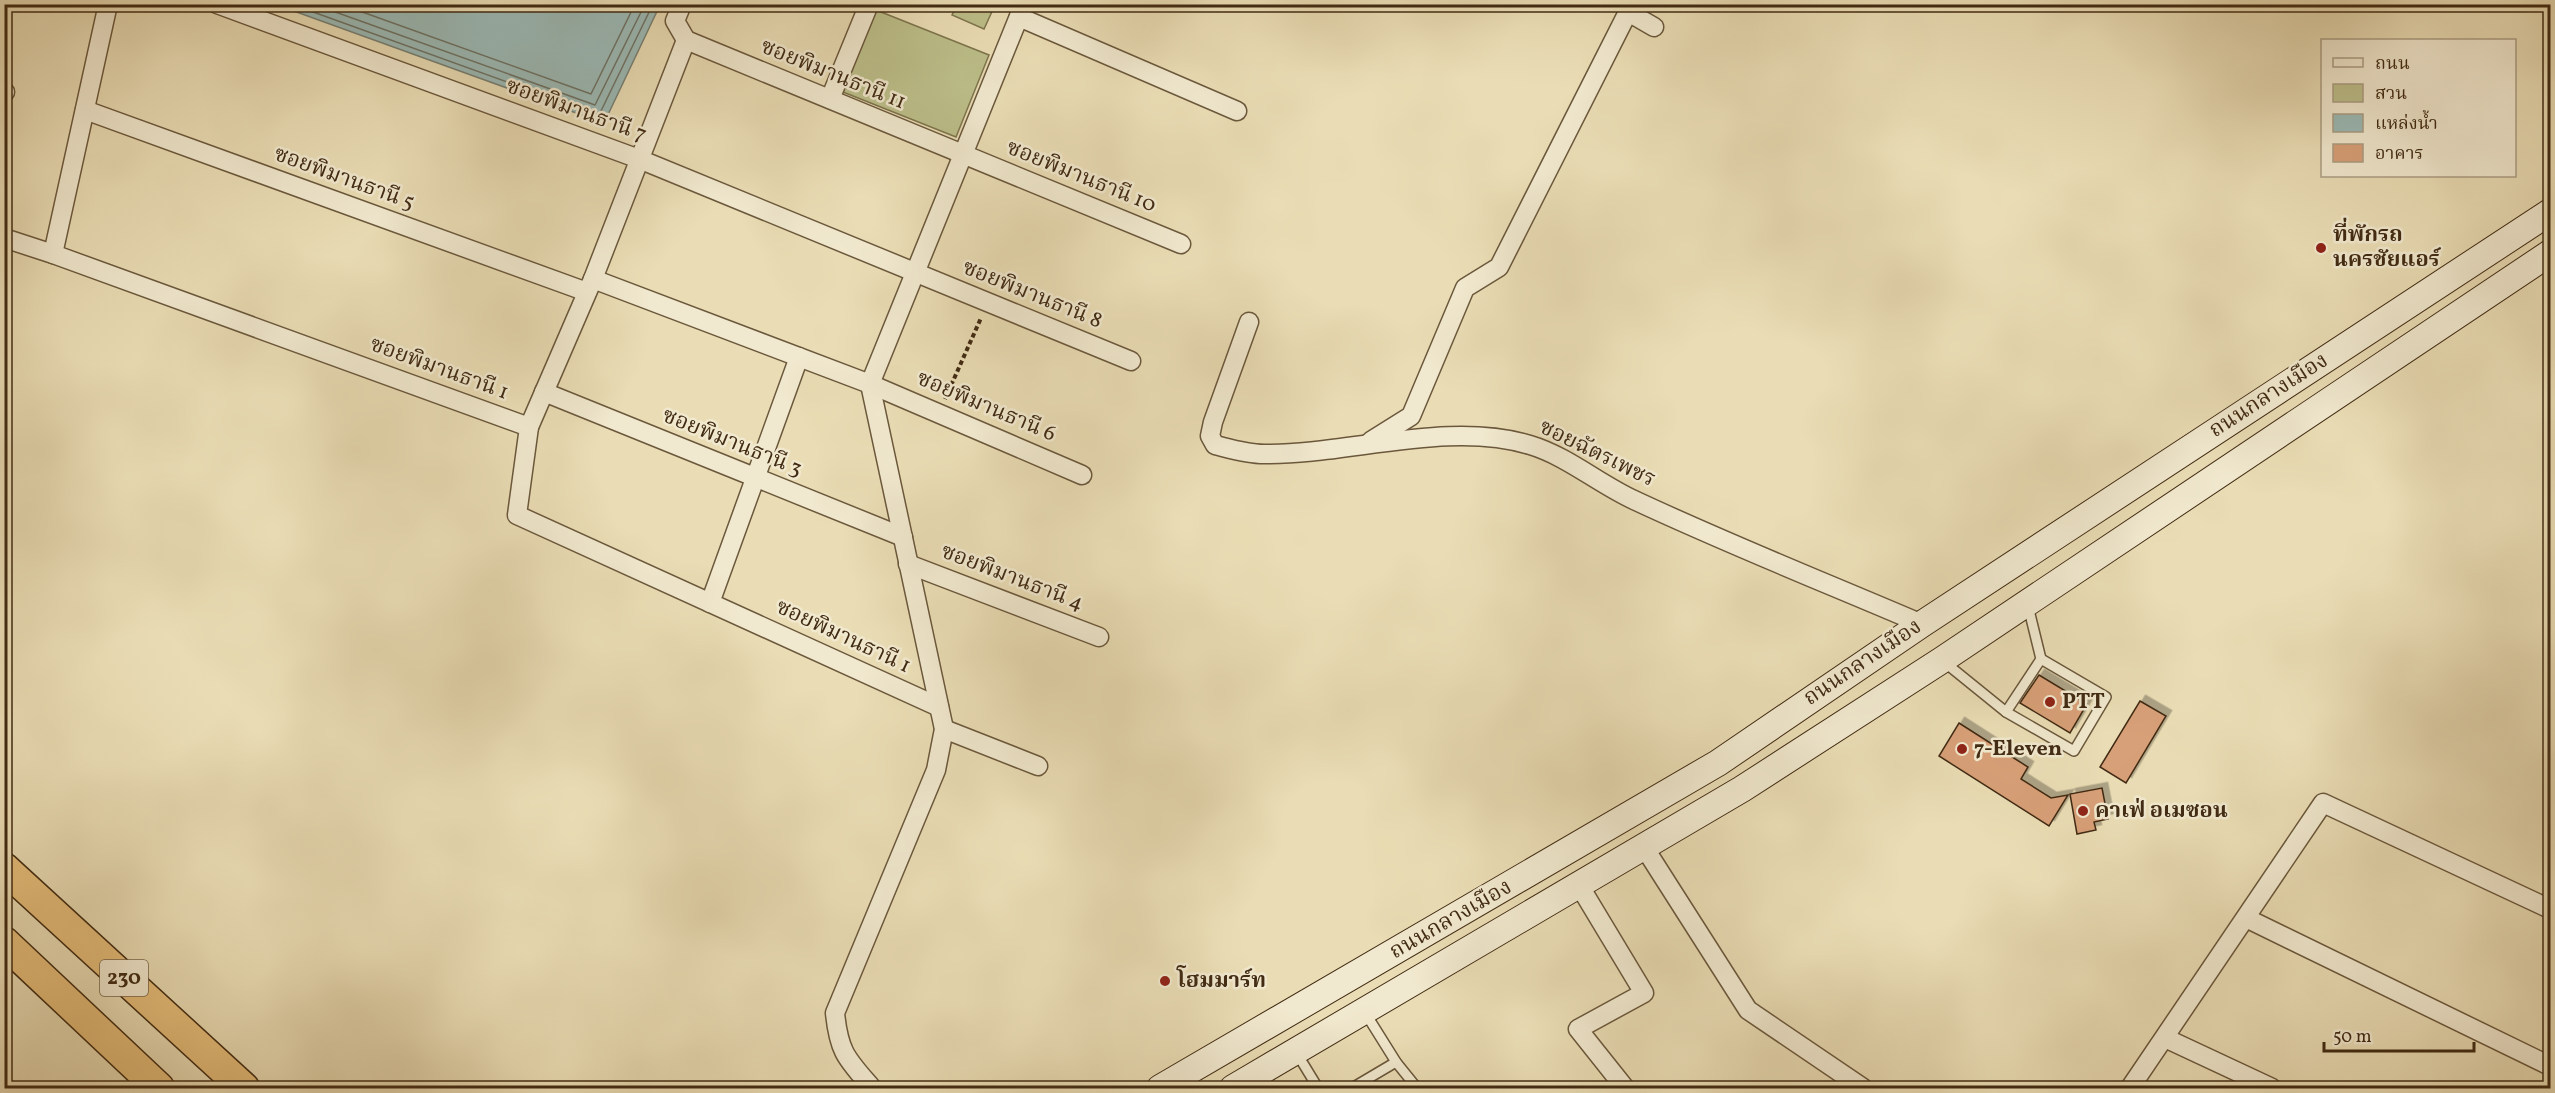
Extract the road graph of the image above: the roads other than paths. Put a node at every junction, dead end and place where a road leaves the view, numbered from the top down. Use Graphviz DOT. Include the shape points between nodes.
graph roads {
  1 [pos="108,4"];
  2 [pos="217,4"];
  3 [pos="682,4"];
  4 [pos="869,4"];
  5 [pos="1021,10"];
  6 [pos="256,11"];
  7 [pos="1654,27"];
  8 [pos="686,40"];
  9 [pos="830,99"];
  10 [pos="85,110"];
  11 [pos="1237,111"];
  12 [pos="963,154"];
  13 [pos="639,159"];
  14 [pos="2550,212"];
  15 [pos="4,238"];
  16 [pos="1181,244"];
  17 [pos="53,254"];
  18 [pos="2550,254"];
  19 [pos="915,273"];
  20 [pos="590,286"];
  21 [pos="1249,322"];
  22 [pos="799,357"];
  23 [pos="1131,362"];
  24 [pos="870,384"];
  25 [pos="544,392"];
  26 [pos="529,427"];
  27 [pos="1370,442"];
  28 [pos="1082,475"];
  29 [pos="755,478"];
  30 [pos="903,537"];
  31 [pos="908,564"];
  32 [pos="2027,601"];
  33 [pos="710,603"];
  34 [pos="1922,624"];
  35 [pos="1099,638"];
  36 [pos="2041,659"];
  37 [pos="1942,660"];
  38 [pos="939,707"];
  39 [pos="2006,712"];
  40 [pos="944,729"];
  41 [pos="1038,766"];
  42 [pos="1644,847"];
  43 [pos="4,868"];
  44 [pos="1580,885"];
  45 [pos="2550,909"];
  46 [pos="2246,918"];
  47 [pos="4,942"];
  48 [pos="1364,1012"];
  49 [pos="1279,1021"];
  50 [pos="2165,1038"];
  51 [pos="1296,1052"];
  52 [pos="1396,1062"];
  53 [pos="2550,1066"];
  54 [pos="159,1089"];
  55 [pos="244,1089"];
  56 [pos="872,1089"];
  57 [pos="1160,1089"];
  58 [pos="1233,1089"];
  59 [pos="1318,1089"];
  60 [pos="1353,1089"];
  61 [pos="1418,1089"];
  62 [pos="1625,1089"];
  63 [pos="1863,1089"];
  64 [pos="2130,1089"];
  65 [pos="2272,1089"];
  1 -- 10 [label="street"];
  2 -- 6 [label="street, ซอยพิมานธานี 7"];
  3 -- 8 [label="street" via="675,21"];
  4 -- 9 [label="street"];
  5 -- 11 [label="street"];
  5 -- 12 [label="street"];
  6 -- 13 [label="street, ซอยพิมานธานี 7"];
  7 -- 27 [label="street" via="1628,12 1499,267 1465,288 1412,416"];
  8 -- 9 [label="street, ซอยพิมานธานี 11"];
  8 -- 13 [label="street"];
  9 -- 12 [label="street, ซอยพิมานธานี 11"];
  10 -- 17 [label="street"];
  10 -- 20 [label="street, ซอยพิมานธานี 5"];
  12 -- 16 [label="street, ซอยพิมานธานี 10"];
  12 -- 19 [label="street"];
  13 -- 19 [label="street, ซอยพิมานธานี 7"];
  13 -- 20 [label="street"];
  14 -- 34 [label="main road, ถนนกลางเมือง"];
  15 -- 17 [label="street, ซอยพิมานธานี 1"];
  17 -- 26 [label="street, ซอยพิมานธานี 1"];
  18 -- 32 [label="main road, ถนนกลางเมือง"];
  19 -- 23 [label="street, ซอยพิมานธานี 8"];
  19 -- 24 [label="street"];
  20 -- 22 [label="street, ซอยพิมานธานี 5"];
  20 -- 25 [label="street"];
  21 -- 27 [label="street, ซอยฉัตรเพชร" via="1213,422 1210,436 1215,445 1274,454"];
  22 -- 24 [label="street, ซอยพิมานธานี 5"];
  22 -- 29 [label="street"];
  24 -- 28 [label="street, ซอยพิมานธานี 6"];
  24 -- 30 [label="street"];
  25 -- 26 [label="street"];
  25 -- 29 [label="street, ซอยพิมานธานี 3"];
  26 -- 33 [label="street, ซอยพิมานธานี 1" via="518,515"];
  27 -- 34 [label="street, ซอยฉัตรเพชร" via="1480,438 1530,445 1632,499"];
  29 -- 30 [label="street, ซอยพิมานธานี 3"];
  29 -- 33 [label="street"];
  30 -- 31 [label="street"];
  31 -- 35 [label="street, ซอยพิมานธานี 4"];
  31 -- 38 [label="street"];
  32 -- 36 [label="lane"];
  32 -- 37 [label="main road, ถนนกลางเมือง"];
  33 -- 38 [label="street, ซอยพิมานธานี 1"];
  34 -- 49 [label="main road, ถนนกลางเมือง" via="1718,763"];
  36 -- 39 [label="lane"];
  36 -- 39 [label="lane" via="2106,697 2074,752"];
  37 -- 39 [label="lane"];
  37 -- 42 [label="main road, ถนนกลางเมือง"];
  38 -- 40 [label="street"];
  40 -- 41 [label="street"];
  40 -- 56 [label="street" via="936,770 834,1013 838,1042"];
  42 -- 44 [label="main road, ถนนกลางเมือง"];
  42 -- 63 [label="street" via="1748,1010"];
  43 -- 55 [label="highway, 230"];
  44 -- 48 [label="main road, ถนนกลางเมือง"];
  44 -- 62 [label="street" via="1644,993 1578,1029"];
  45 -- 46 [label="street" via="2323,803"];
  46 -- 50 [label="street"];
  46 -- 53 [label="street"];
  47 -- 54 [label="highway, 230"];
  48 -- 51 [label="main road, ถนนกลางเมือง"];
  48 -- 52 [label="lane"];
  49 -- 51 [label="main road"];
  49 -- 57 [label="main road, ถนนกลางเมือง"];
  50 -- 64 [label="street"];
  50 -- 65 [label="street"];
  51 -- 58 [label="main road, ถนนกลางเมือง"];
  51 -- 59 [label="lane"];
  52 -- 60 [label="lane"];
  52 -- 61 [label="lane"];
}
